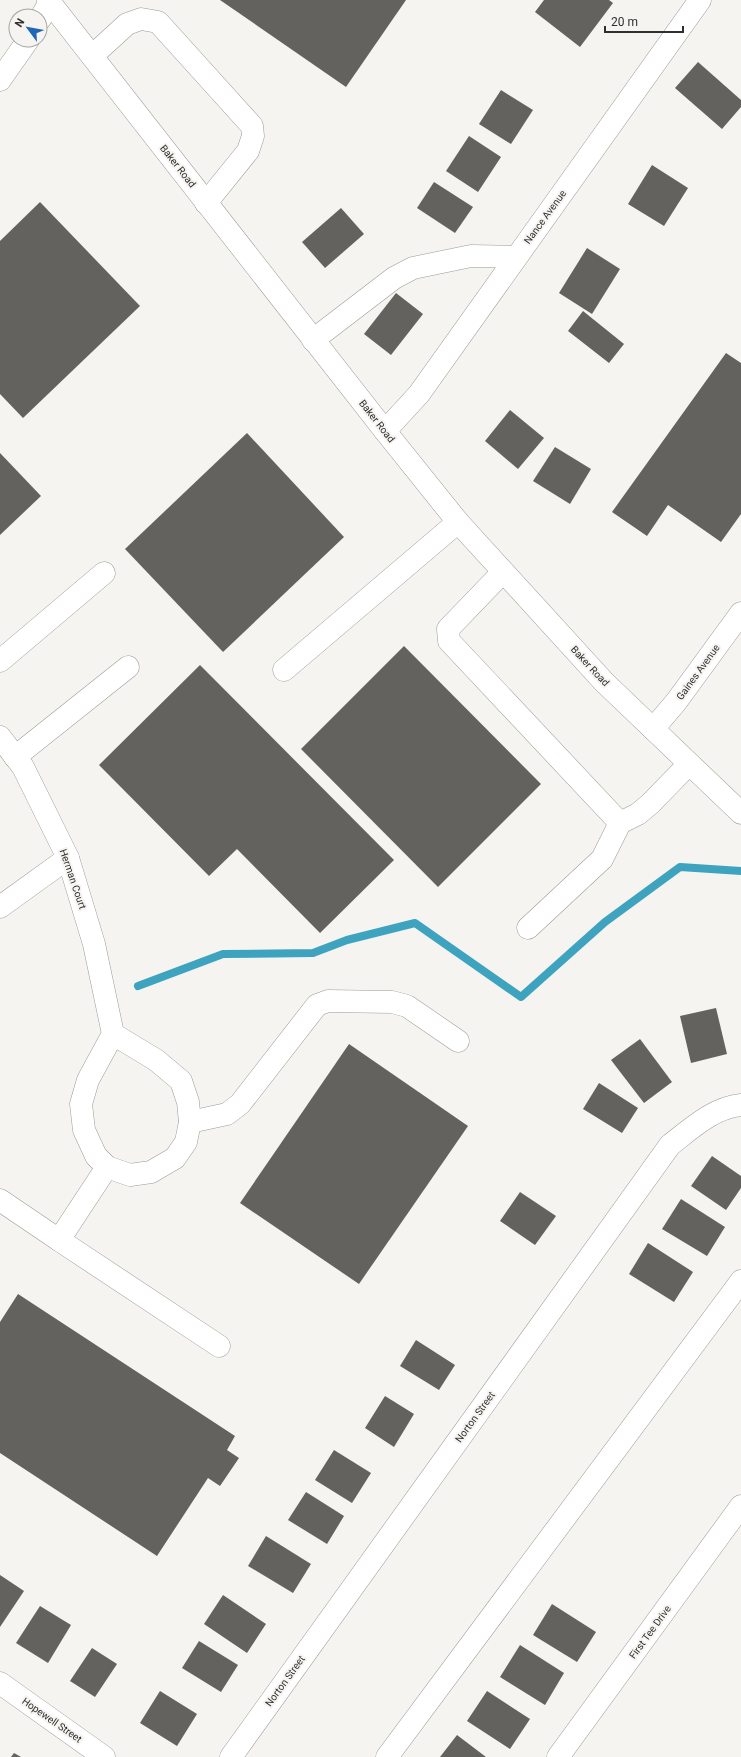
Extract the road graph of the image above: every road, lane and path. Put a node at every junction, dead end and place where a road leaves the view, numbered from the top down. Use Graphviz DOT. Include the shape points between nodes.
graph roads {
  1 [pos="700,0"];
  2 [pos="47,5"];
  3 [pos="22,48"];
  4 [pos="92,56"];
  5 [pos="0,80"];
  6 [pos="206,203"];
  7 [pos="516,257"];
  8 [pos="313,340"];
  9 [pos="385,431"];
  10 [pos="458,522"];
  11 [pos="503,572"];
  12 [pos="104,573"];
  13 [pos="741,612"];
  14 [pos="0,660"];
  15 [pos="128,667"];
  16 [pos="284,670"];
  17 [pos="653,729"];
  18 [pos="0,737"];
  19 [pos="15,757"];
  20 [pos="689,764"];
  21 [pos="741,813"];
  22 [pos="620,824"];
  23 [pos="68,858"];
  24 [pos="0,907"];
  25 [pos="528,928"];
  26 [pos="113,1034"];
  27 [pos="458,1041"];
  28 [pos="741,1105"];
  29 [pos="190,1122"];
  30 [pos="107,1167"];
  31 [pos="0,1200"];
  32 [pos="59,1240"];
  33 [pos="741,1281"];
  34 [pos="219,1346"];
  35 [pos="741,1506"];
  36 [pos="0,1683"];
  37 [pos="104,1757"];
  38 [pos="230,1757"];
  39 [pos="387,1757"];
  40 [pos="558,1757"];
  1 -- 7 [label="street, Nance Avenue"];
  2 -- 4 [label="street, Baker Road"];
  3 -- 5 [label="street"];
  4 -- 6 [label="street, Baker Road"];
  4 -- 6 [label="street" via="127,24 141,18 158,22 252,126 253,136 248,151"];
  6 -- 8 [label="street, Baker Road"];
  7 -- 8 [label="street" via="471,256 413,268 394,278"];
  7 -- 9 [label="street, Nance Avenue" via="419,394"];
  8 -- 9 [label="street, Baker Road"];
  9 -- 10 [label="street, Baker Road"];
  10 -- 11 [label="street, Baker Road"];
  10 -- 16 [label="street"];
  11 -- 17 [label="street, Baker Road" via="604,682"];
  11 -- 22 [label="street" via="448,629 449,641"];
  12 -- 14 [label="street"];
  13 -- 17 [label="street, Gaines Avenue" via="676,702"];
  15 -- 19 [label="street"];
  17 -- 20 [label="street, Baker Road"];
  18 -- 19 [label="street, Herman Court"];
  19 -- 23 [label="street, Herman Court" via="23,767"];
  20 -- 21 [label="street, Baker Road"];
  20 -- 22 [label="street" via="650,804"];
  22 -- 25 [label="street" via="602,858"];
  23 -- 24 [label="street"];
  23 -- 26 [label="street, Herman Court" via="94,944"];
  26 -- 29 [label="street" via="156,1060 181,1081 188,1102"];
  26 -- 30 [label="street" via="88,1080 81,1104 84,1130 96,1156"];
  27 -- 29 [label="street" via="407,1006 392,1002 328,1001 317,1005 240,1104 227,1114"];
  28 -- 38 [label="street, Norton Street" via="726,1107 700,1122 670,1145"];
  29 -- 30 [label="street" via="186,1142 175,1158 151,1172 130,1175"];
  30 -- 32 [label="street"];
  31 -- 32 [label="street"];
  32 -- 34 [label="street"];
  33 -- 39 [label="street"];
  35 -- 40 [label="street, First Tee Drive"];
  36 -- 37 [label="street, Hopewell Street"];
}
